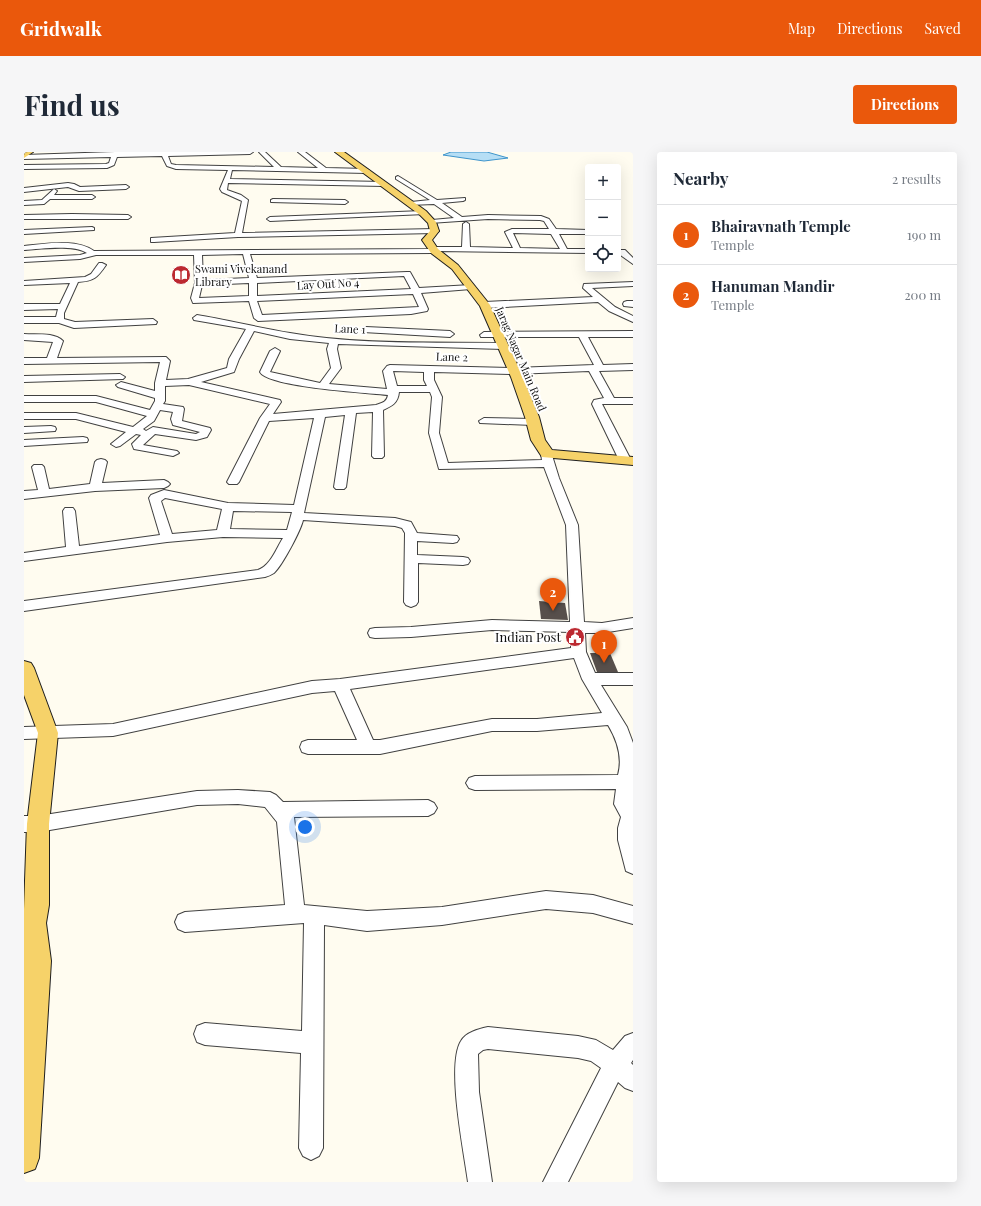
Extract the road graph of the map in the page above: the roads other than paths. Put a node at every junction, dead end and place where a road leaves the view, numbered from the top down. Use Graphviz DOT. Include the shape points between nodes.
graph roads {
  1 [pos="24,152"];
  2 [pos="29,152"];
  3 [pos="215,152"];
  4 [pos="226,152"];
  5 [pos="250,152"];
  6 [pos="262,152"];
  7 [pos="301,152"];
  8 [pos="339,152"];
  9 [pos="115,154"];
  10 [pos="164,154"];
  11 [pos="24,156"];
  12 [pos="200,160"];
  13 [pos="312,162"];
  14 [pos="24,168"];
  15 [pos="277,168"];
  16 [pos="244,169"];
  17 [pos="324,170"];
  18 [pos="367,171"];
  19 [pos="229,174"];
  20 [pos="398,178"];
  21 [pos="324,184"];
  22 [pos="357,184"];
  23 [pos="58,186"];
  24 [pos="386,186"];
  25 [pos="126,187"];
  26 [pos="412,187"];
  27 [pos="24,190"];
  28 [pos="273,192"];
  29 [pos="439,193"];
  30 [pos="425,194"];
  31 [pos="400,196"];
  32 [pos="49,197"];
  33 [pos="93,197"];
  34 [pos="448,199"];
  35 [pos="345,202"];
  36 [pos="435,202"];
  37 [pos="24,203"];
  38 [pos="411,204"];
  39 [pos="469,204"];
  40 [pos="457,205"];
  41 [pos="476,208"];
  42 [pos="423,213"];
  43 [pos="363,216"];
  44 [pos="24,217"];
  45 [pos="128,217"];
  46 [pos="488,217"];
  47 [pos="270,219"];
  48 [pos="463,221"];
  49 [pos="433,226"];
  50 [pos="92,229"];
  51 [pos="24,232"];
  52 [pos="552,232"];
  53 [pos="585,232"];
  54 [pos="238,235"];
  55 [pos="267,235"];
  56 [pos="214,236"];
  57 [pos="154,240"];
  58 [pos="24,248"];
  59 [pos="466,249"];
  60 [pos="517,249"];
  61 [pos="434,250"];
  62 [pos="565,251"];
  63 [pos="585,251"];
  64 [pos="198,252"];
  65 [pos="216,252"];
  66 [pos="246,252"];
  67 [pos="621,252"];
  68 [pos="633,252"];
  69 [pos="94,253"];
  70 [pos="621,253"];
  71 [pos="24,260"];
  72 [pos="633,262"];
  73 [pos="102,265"];
  74 [pos="73,280"];
  75 [pos="253,280"];
  76 [pos="24,283"];
  77 [pos="199,283"];
  78 [pos="633,284"];
  79 [pos="471,287"];
  80 [pos="416,291"];
  81 [pos="601,299"];
  82 [pos="253,300"];
  83 [pos="542,302"];
  84 [pos="485,305"];
  85 [pos="63,306"];
  86 [pos="24,307"];
  87 [pos="548,313"];
  88 [pos="330,314"];
  89 [pos="197,318"];
  90 [pos="633,319"];
  91 [pos="24,320"];
  92 [pos="60,320"];
  93 [pos="153,322"];
  94 [pos="332,324"];
  95 [pos="251,328"];
  96 [pos="366,330"];
  97 [pos="633,334"];
  98 [pos="460,335"];
  99 [pos="475,335"];
  100 [pos="498,335"];
  101 [pos="582,335"];
  102 [pos="24,337"];
  103 [pos="334,341"];
  104 [pos="503,346"];
  105 [pos="276,351"];
  106 [pos="51,360"];
  107 [pos="24,361"];
  108 [pos="633,367"];
  109 [pos="429,368"];
  110 [pos="596,368"];
  111 [pos="514,371"];
  112 [pos="24,379"];
  113 [pos="166,382"];
  114 [pos="188,382"];
  115 [pos="322,386"];
  116 [pos="433,389"];
  117 [pos="393,391"];
  118 [pos="24,400"];
  119 [pos="610,401"];
  120 [pos="633,401"];
  121 [pos="161,406"];
  122 [pos="378,408"];
  123 [pos="351,410"];
  124 [pos="320,414"];
  125 [pos="24,416"];
  126 [pos="265,418"];
  127 [pos="484,421"];
  128 [pos="534,422"];
  129 [pos="51,429"];
  130 [pos="24,430"];
  131 [pos="141,432"];
  132 [pos="83,440"];
  133 [pos="51,441"];
  134 [pos="24,443"];
  135 [pos="116,444"];
  136 [pos="173,453"];
  137 [pos="47,456"];
  138 [pos="378,456"];
  139 [pos="548,458"];
  140 [pos="629,460"];
  141 [pos="102,462"];
  142 [pos="38,467"];
  143 [pos="233,482"];
  144 [pos="164,484"];
  145 [pos="95,487"];
  146 [pos="340,487"];
  147 [pos="44,492"];
  148 [pos="24,495"];
  149 [pos="228,507"];
  150 [pos="69,511"];
  151 [pos="299,512"];
  152 [pos="223,533"];
  153 [pos="292,534"];
  154 [pos="411,537"];
  155 [pos="167,538"];
  156 [pos="453,539"];
  157 [pos="73,551"];
  158 [pos="24,557"];
  159 [pos="411,559"];
  160 [pos="463,561"];
  161 [pos="411,602"];
  162 [pos="24,606"];
  163 [pos="633,623"];
  164 [pos="577,627"];
  165 [pos="375,633"];
  166 [pos="579,652"];
  167 [pos="24,668"];
  168 [pos="590,678"];
  169 [pos="633,679"];
  170 [pos="340,685"];
  171 [pos="622,727"];
  172 [pos="48,733"];
  173 [pos="24,734"];
  174 [pos="368,746"];
  175 [pos="308,748"];
  176 [pos="625,782"];
  177 [pos="475,783"];
  178 [pos="428,808"];
  179 [pos="278,810"];
  180 [pos="632,816"];
  181 [pos="31,824"];
  182 [pos="633,865"];
  183 [pos="304,914"];
  184 [pos="633,915"];
  185 [pos="185,922"];
  186 [pos="29,924"];
  187 [pos="29,1032"];
  188 [pos="205,1034"];
  189 [pos="313,1043"];
  190 [pos="633,1044"];
  191 [pos="615,1064"];
  192 [pos="633,1080"];
  193 [pos="311,1148"];
  194 [pos="24,1158"];
  195 [pos="480,1182"];
  196 [pos="554,1182"];
  1 -- 2 [label="street"];
  2 -- 11 [label="main road"];
  3 -- 4 [label="street"];
  3 -- 12 [label="street"];
  4 -- 5 [label="street"];
  4 -- 16 [label="street"];
  6 -- 15 [label="street"];
  7 -- 13 [label="street"];
  8 -- 18 [label="main road"];
  9 -- 10 [label="street"];
  9 -- 11 [label="street"];
  9 -- 14 [label="street" via="112,164 107,166"];
  10 -- 12 [label="street"];
  10 -- 12 [label="street" via="172,166"];
  12 -- 19 [label="street"];
  13 -- 15 [label="street"];
  13 -- 17 [label="street"];
  15 -- 16 [label="street"];
  15 -- 17 [label="street"];
  16 -- 19 [label="street"];
  17 -- 18 [label="street"];
  18 -- 24 [label="main road"];
  19 -- 22 [label="street" via="352,176 358,178"];
  19 -- 28 [label="street"];
  19 -- 54 [label="street" via="224,191 245,200"];
  20 -- 26 [label="street"];
  21 -- 22 [label="street"];
  21 -- 28 [label="street"];
  21 -- 35 [label="street"];
  22 -- 24 [label="street"];
  23 -- 25 [label="street" via="72,185 79,189"];
  23 -- 27 [label="street"];
  23 -- 32 [label="street"];
  24 -- 26 [label="street"];
  24 -- 31 [label="main road"];
  26 -- 30 [label="street"];
  28 -- 35 [label="street"];
  28 -- 47 [label="street"];
  29 -- 30 [label="street"];
  30 -- 31 [label="street"];
  30 -- 36 [label="street"];
  31 -- 38 [label="main road"];
  32 -- 33 [label="street"];
  32 -- 37 [label="street" via="44,202"];
  34 -- 36 [label="street"];
  34 -- 39 [label="street" via="460,197"];
  34 -- 40 [label="street"];
  35 -- 43 [label="street"];
  36 -- 38 [label="street"];
  36 -- 48 [label="street"];
  38 -- 42 [label="main road"];
  41 -- 46 [label="street"];
  42 -- 43 [label="street"];
  42 -- 49 [label="main road"];
  43 -- 47 [label="street"];
  44 -- 45 [label="street"];
  46 -- 48 [label="street" via="473,216"];
  46 -- 52 [label="street" via="541,218 547,220"];
  47 -- 55 [label="street"];
  48 -- 49 [label="street"];
  48 -- 59 [label="street"];
  49 -- 55 [label="street"];
  49 -- 61 [label="main road" via="427,240"];
  50 -- 51 [label="street"];
  52 -- 53 [label="street"];
  52 -- 60 [label="street" via="509,232"];
  52 -- 62 [label="street"];
  54 -- 55 [label="street"];
  54 -- 56 [label="street"];
  56 -- 57 [label="street"];
  56 -- 65 [label="street"];
  58 -- 69 [label="street" via="72,246"];
  59 -- 60 [label="street"];
  59 -- 61 [label="street"];
  60 -- 62 [label="street"];
  61 -- 66 [label="street" via="369,254"];
  61 -- 79 [label="main road, Jarag Nagar Main Road" via="455,267"];
  62 -- 63 [label="street"];
  64 -- 65 [label="street"];
  64 -- 69 [label="street"];
  64 -- 77 [label="street, Lay Out No 4"];
  65 -- 66 [label="street"];
  66 -- 75 [label="street"];
  67 -- 68 [label="street"];
  69 -- 71 [label="street" via="76,257"];
  70 -- 72 [label="street"];
  73 -- 74 [label="street" via="94,276"];
  74 -- 76 [label="street"];
  74 -- 85 [label="street"];
  75 -- 77 [label="street"];
  75 -- 80 [label="street" via="372,273 407,274"];
  75 -- 82 [label="street"];
  77 -- 82 [label="street, Lay Out No 4" via="196,301"];
  78 -- 81 [label="street" via="587,286"];
  79 -- 80 [label="street, Lay Out No 4"];
  79 -- 84 [label="main road, Jarag Nagar Main Road"];
  80 -- 82 [label="street, Lay Out No 4"];
  80 -- 88 [label="street" via="424,309"];
  81 -- 83 [label="street"];
  81 -- 90 [label="street" via="612,309"];
  82 -- 88 [label="street" via="258,318"];
  83 -- 84 [label="street"];
  83 -- 87 [label="street"];
  84 -- 100 [label="main road, Jarag Nagar Main Road"];
  85 -- 86 [label="street"];
  85 -- 92 [label="street"];
  88 -- 94 [label="street"];
  89 -- 95 [label="street, Lane 1"];
  91 -- 92 [label="street"];
  92 -- 93 [label="street" via="74,325"];
  95 -- 103 [label="street, Lane 1"];
  95 -- 114 [label="street" via="234,359 231,370"];
  96 -- 98 [label="street"];
  97 -- 101 [label="street"];
  99 -- 100 [label="street"];
  100 -- 101 [label="street"];
  100 -- 104 [label="main road, Jarag Nagar Main Road"];
  101 -- 110 [label="street"];
  102 -- 106 [label="street" via="53,338 58,341"];
  103 -- 104 [label="street, Lane 1"];
  103 -- 115 [label="street" via="332,350 336,368"];
  104 -- 111 [label="main road, Jarag Nagar Main Road"];
  105 -- 115 [label="street" via="266,374"];
  106 -- 107 [label="street"];
  106 -- 113 [label="street" via="163,360"];
  108 -- 110 [label="street, Lane 2"];
  109 -- 111 [label="street, Lane 2"];
  109 -- 116 [label="street"];
  109 -- 117 [label="street, Lane 2" via="390,368 388,371"];
  110 -- 111 [label="street, Lane 2"];
  110 -- 119 [label="street"];
  111 -- 128 [label="main road, Jarag Nagar Main Road"];
  112 -- 121 [label="street" via="121,381"];
  113 -- 114 [label="street"];
  113 -- 121 [label="street"];
  114 -- 126 [label="street" via="276,402"];
  115 -- 117 [label="street"];
  116 -- 117 [label="street"];
  116 -- 139 [label="street" via="437,397 434,433 443,467"];
  117 -- 122 [label="street" via="390,403"];
  118 -- 121 [label="street" via="96,399"];
  119 -- 120 [label="street"];
  119 -- 140 [label="street" via="601,401 598,404"];
  121 -- 131 [label="street"];
  121 -- 131 [label="street" via="179,410 177,423 204,429 206,432 196,438 158,430"];
  122 -- 123 [label="street"];
  122 -- 138 [label="street"];
  123 -- 124 [label="street"];
  123 -- 146 [label="street"];
  124 -- 126 [label="street"];
  124 -- 151 [label="street"];
  125 -- 131 [label="street" via="76,416"];
  126 -- 143 [label="street"];
  127 -- 128 [label="street"];
  128 -- 139 [label="main road, Jarag Nagar Main Road" via="538,440"];
  129 -- 130 [label="street"];
  131 -- 135 [label="street"];
  131 -- 136 [label="street" via="138,447"];
  132 -- 133 [label="street"];
  133 -- 134 [label="street"];
  133 -- 137 [label="street"];
  139 -- 140 [label="main road"];
  139 -- 164 [label="street" via="572,525"];
  141 -- 145 [label="street"];
  142 -- 147 [label="street"];
  144 -- 145 [label="street"];
  145 -- 147 [label="street"];
  147 -- 148 [label="street"];
  149 -- 151 [label="street"];
  149 -- 152 [label="street"];
  149 -- 155 [label="street" via="172,495 158,496 155,501"];
  150 -- 157 [label="street"];
  151 -- 153 [label="street"];
  151 -- 154 [label="street" via="395,522 409,527"];
  152 -- 153 [label="street"];
  152 -- 155 [label="street"];
  153 -- 162 [label="street" via="273,566 260,574"];
  154 -- 156 [label="street"];
  154 -- 159 [label="street"];
  155 -- 157 [label="street"];
  157 -- 158 [label="street"];
  159 -- 160 [label="street"];
  159 -- 161 [label="street"];
  163 -- 164 [label="street" via="602,628"];
  164 -- 165 [label="street" via="492,625"];
  164 -- 166 [label="street"];
  166 -- 168 [label="street"];
  166 -- 170 [label="street"];
  167 -- 172 [label="main road"];
  168 -- 169 [label="street"];
  168 -- 171 [label="street"];
  170 -- 172 [label="street" via="312,687 113,730"];
  170 -- 174 [label="street"];
  171 -- 174 [label="street" via="492,725 380,746"];
  171 -- 176 [label="street" via="629,766"];
  172 -- 173 [label="street"];
  172 -- 181 [label="main road"];
  174 -- 175 [label="street"];
  176 -- 177 [label="street"];
  176 -- 180 [label="street" via="623,804"];
  178 -- 179 [label="street"];
  179 -- 181 [label="street" via="270,800 238,797 197,798"];
  179 -- 183 [label="street" via="286,819"];
  180 -- 182 [label="street" via="627,824 627,834"];
  181 -- 186 [label="main road" via="37,905"];
  183 -- 184 [label="street" via="367,921 442,916 546,900 593,904"];
  183 -- 185 [label="street"];
  183 -- 189 [label="street"];
  186 -- 187 [label="main road" via="38,961"];
  187 -- 194 [label="main road"];
  188 -- 189 [label="street"];
  189 -- 193 [label="street"];
  190 -- 191 [label="street"];
  191 -- 192 [label="street"];
  191 -- 195 [label="street" via="596,1051 578,1047 488,1038 475,1042 467,1051 466,1061"];
  191 -- 196 [label="street"];
}
